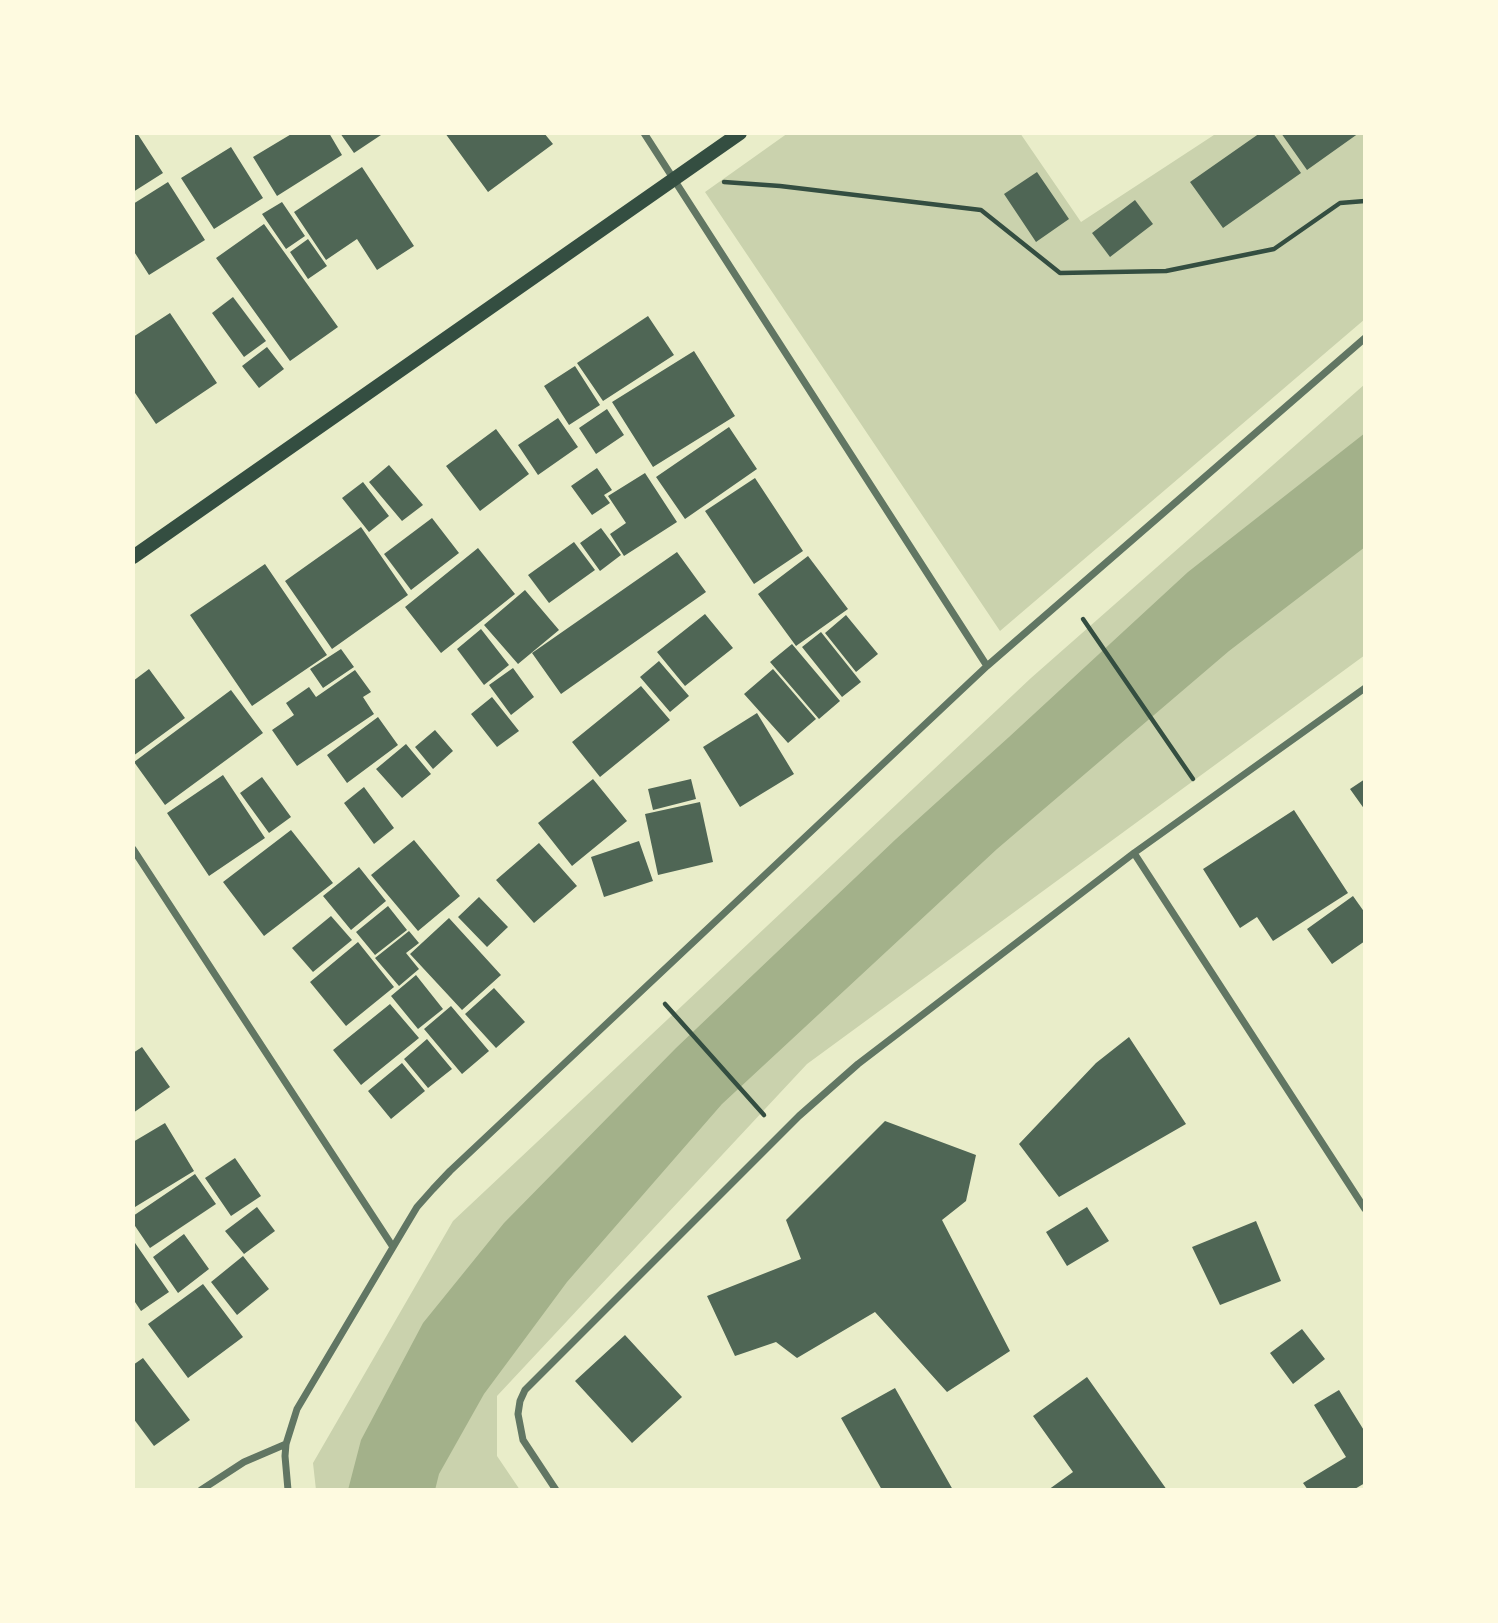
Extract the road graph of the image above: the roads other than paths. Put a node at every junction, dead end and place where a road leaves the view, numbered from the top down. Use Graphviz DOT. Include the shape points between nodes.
graph roads {
  1 [pos="644,133"];
  2 [pos="740,133"];
  3 [pos="674,179"];
  4 [pos="1365,338"];
  5 [pos="133,558"];
  6 [pos="987,666"];
  7 [pos="1365,688"];
  8 [pos="133,849"];
  9 [pos="1134,853"];
  10 [pos="1365,1209"];
  11 [pos="393,1247"];
  12 [pos="286,1444"];
  13 [pos="201,1490"];
  14 [pos="288,1490"];
  15 [pos="556,1490"];
  1 -- 3 [label="street"];
  2 -- 3 [label="main road"];
  3 -- 5 [label="main road"];
  3 -- 6 [label="street"];
  4 -- 6 [label="street"];
  6 -- 11 [label="street" via="450,1171"];
  7 -- 9 [label="street"];
  8 -- 11 [label="street"];
  9 -- 10 [label="street"];
  9 -- 15 [label="street" via="818,1097 533,1381 520,1401 523,1440"];
  11 -- 12 [label="street" via="297,1409"];
  12 -- 13 [label="street" via="234,1468"];
  12 -- 14 [label="street"];
}
